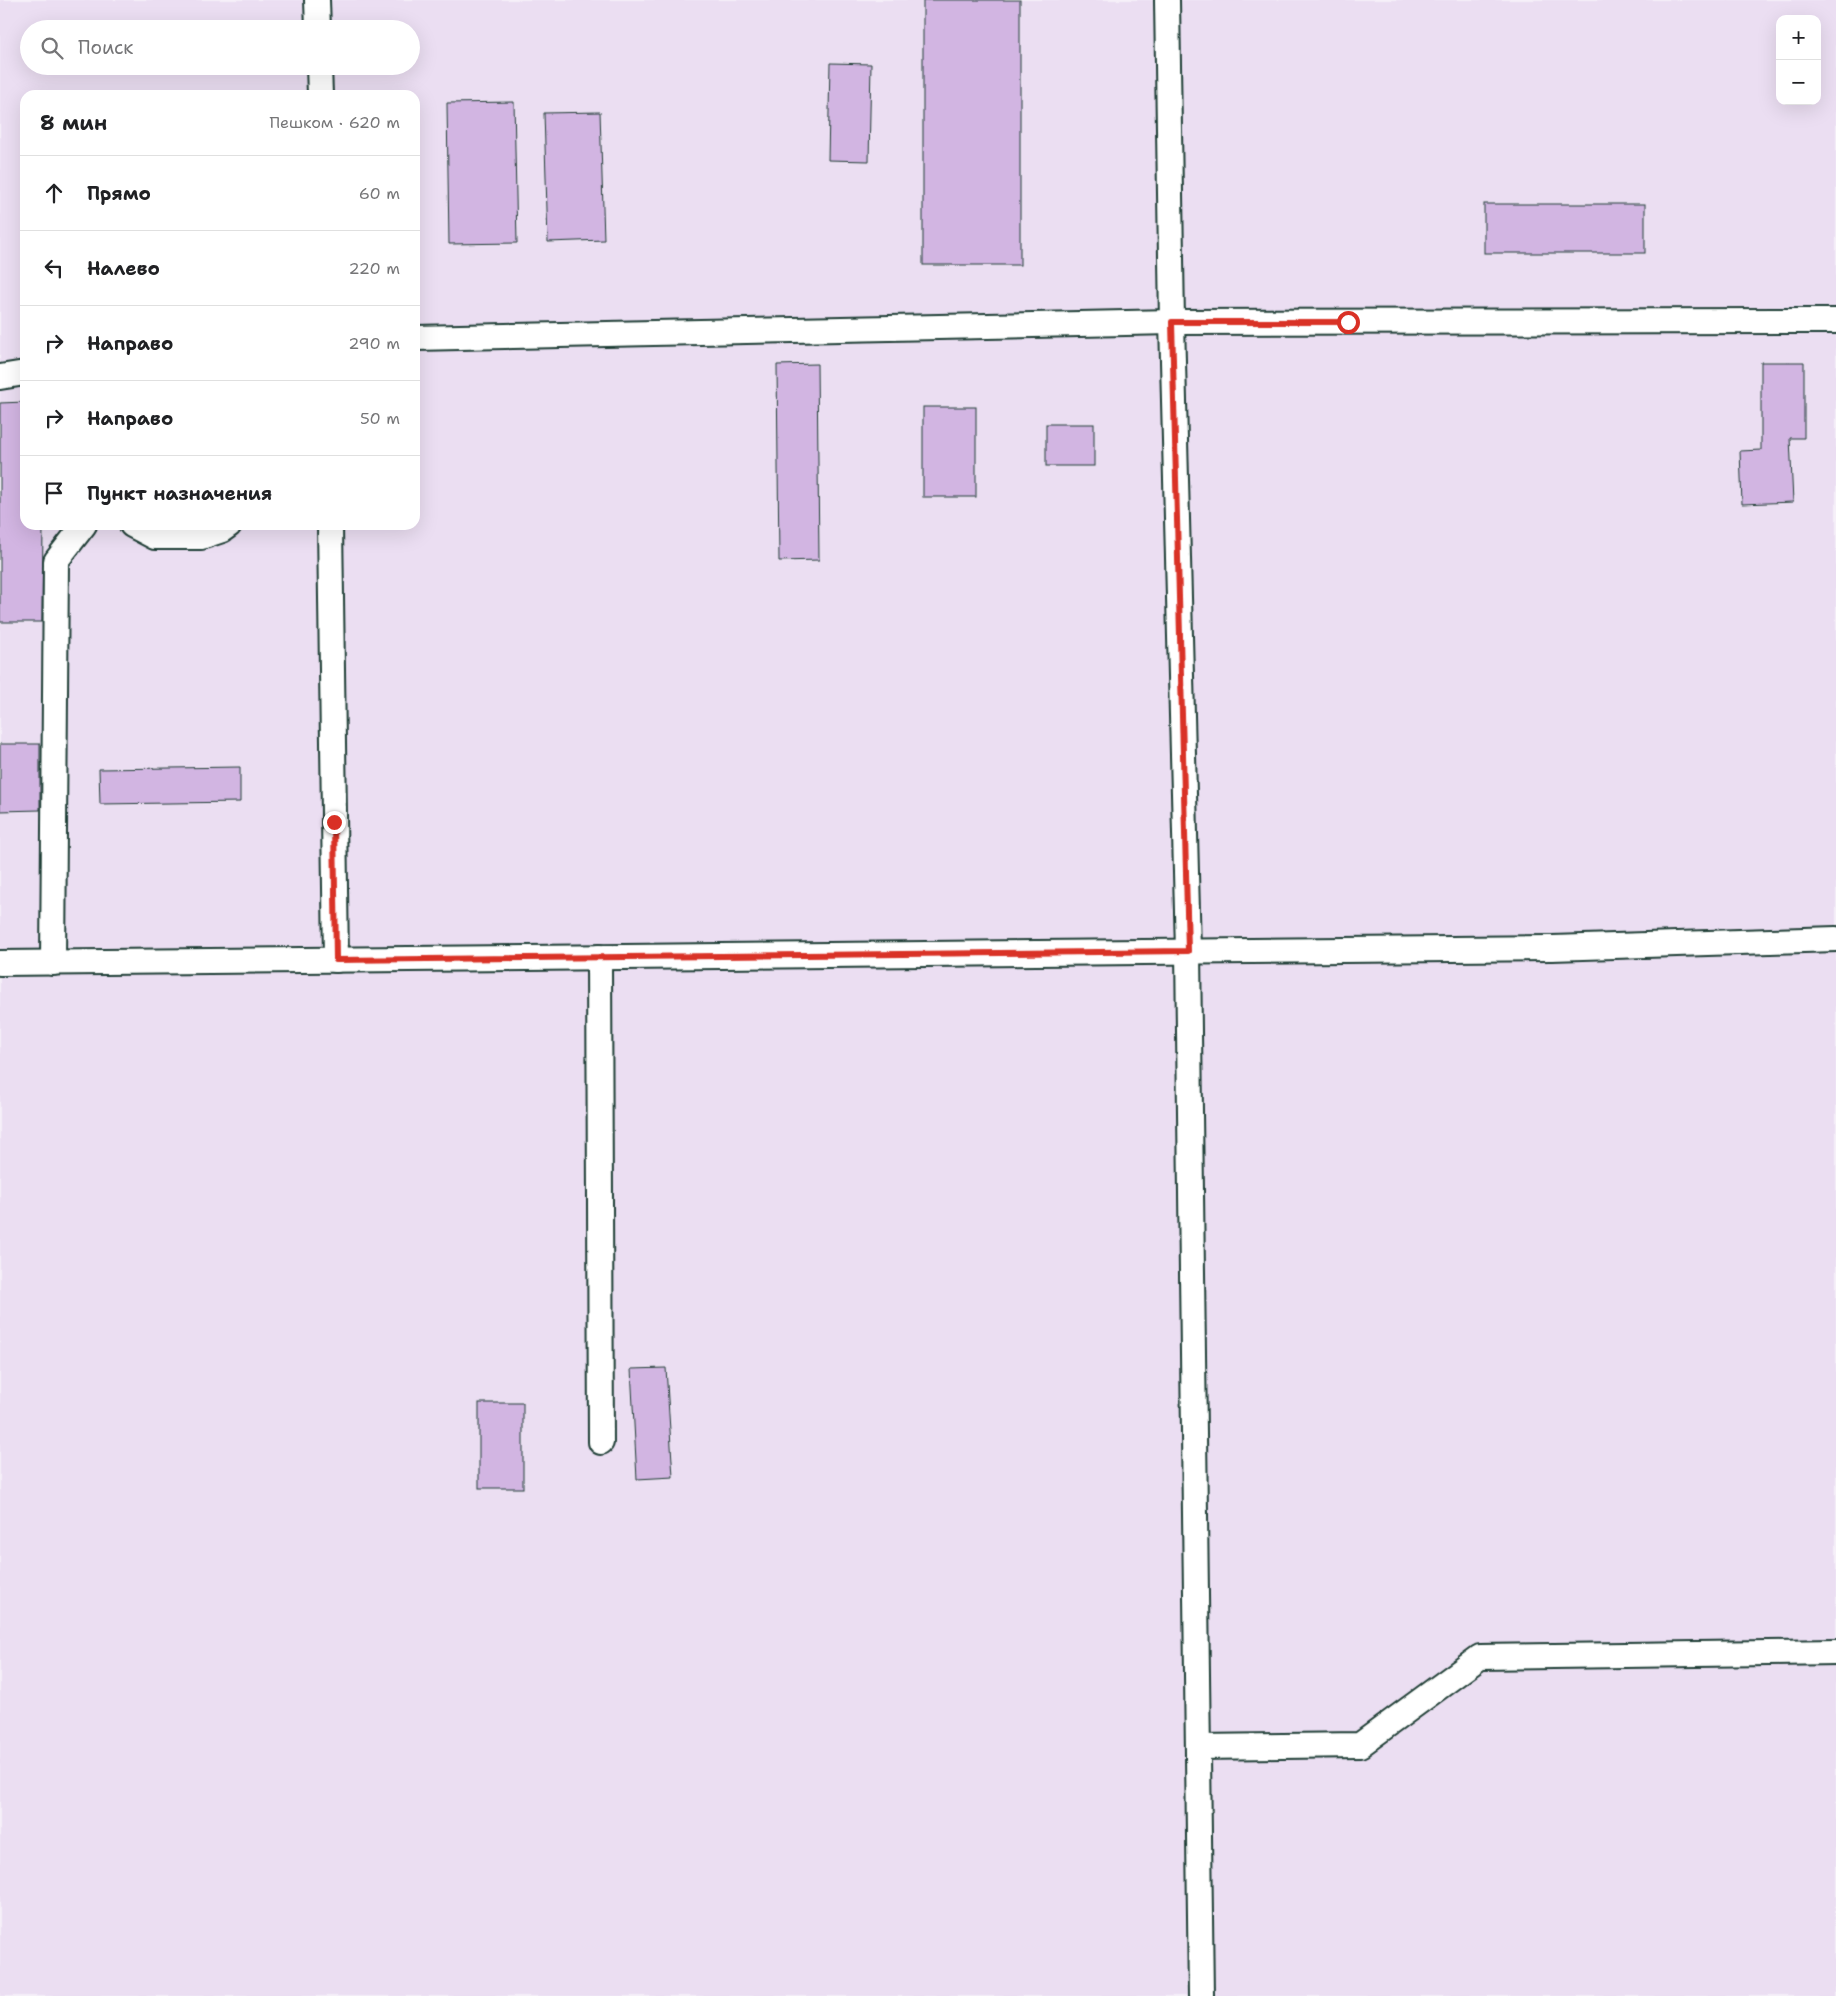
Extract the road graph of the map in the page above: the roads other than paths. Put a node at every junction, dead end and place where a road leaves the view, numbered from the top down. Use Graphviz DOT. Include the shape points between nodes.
graph roads {
  1 [pos="317,0"];
  2 [pos="1167,0"];
  3 [pos="318,20"];
  4 [pos="319,75"];
  5 [pos="320,90"];
  6 [pos="1172,322"];
  7 [pos="1836,322"];
  8 [pos="420,338"];
  9 [pos="20,374"];
  10 [pos="0,377"];
  11 [pos="80,530"];
  12 [pos="142,530"];
  13 [pos="222,530"];
  14 [pos="330,530"];
  15 [pos="1836,939"];
  16 [pos="1188,951"];
  17 [pos="599,957"];
  18 [pos="336,960"];
  19 [pos="0,963"];
  20 [pos="53,963"];
  21 [pos="602,1442"];
  22 [pos="1836,1652"];
  23 [pos="1198,1746"];
  24 [pos="1201,1996"];
  1 -- 3 [label="lane"];
  2 -- 6 [label="lane"];
  4 -- 5 [label="lane"];
  6 -- 7 [label="lane"];
  6 -- 8 [label="lane"];
  6 -- 16 [label="lane"];
  9 -- 10 [label="lane"];
  11 -- 20 [label="lane" via="56,561"];
  12 -- 13 [label="lane" via="155,537 201,537"];
  14 -- 18 [label="lane"];
  15 -- 16 [label="lane" via="1552,948"];
  16 -- 17 [label="lane"];
  16 -- 23 [label="lane"];
  17 -- 18 [label="lane"];
  17 -- 21 [label="lane"];
  18 -- 20 [label="lane"];
  19 -- 20 [label="lane"];
  22 -- 23 [label="lane" via="1480,1657 1360,1745"];
  23 -- 24 [label="lane"];
}
